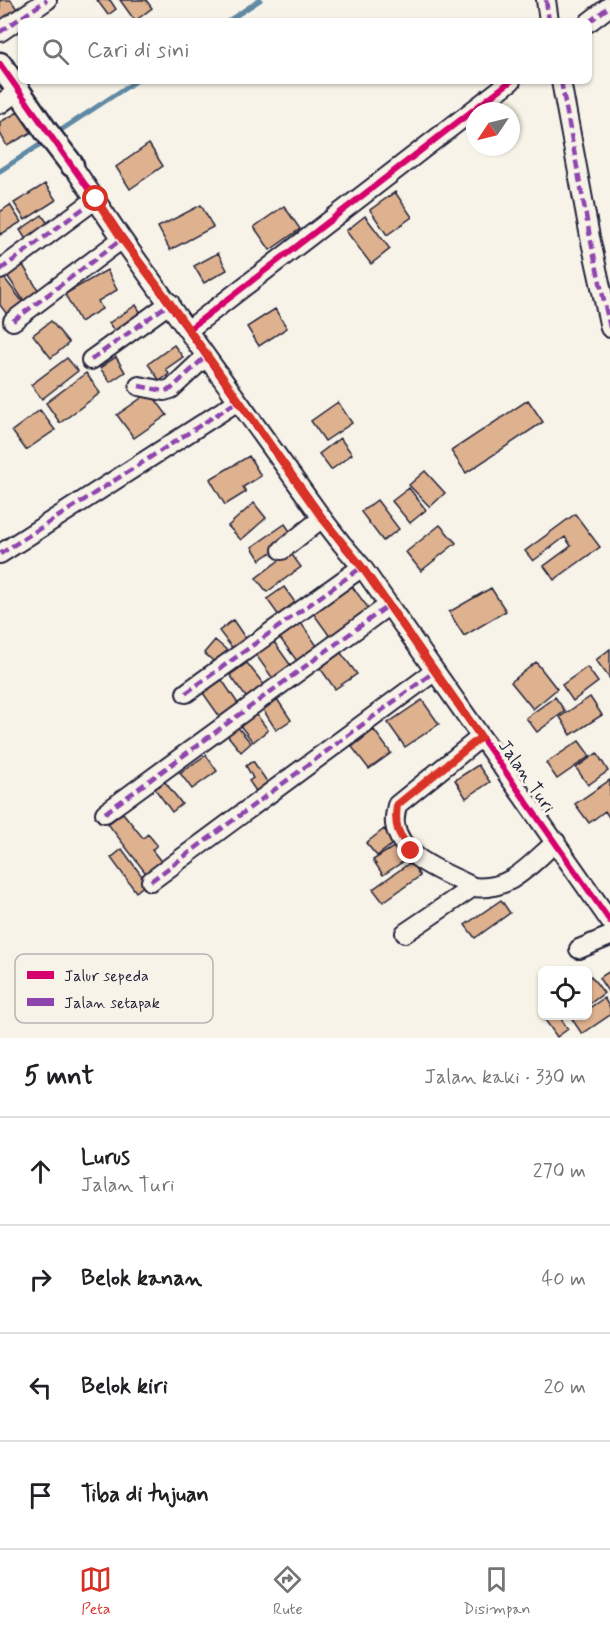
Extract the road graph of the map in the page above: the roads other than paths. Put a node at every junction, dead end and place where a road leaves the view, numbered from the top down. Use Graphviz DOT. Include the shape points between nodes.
graph roads {
  1 [pos="46,0"];
  2 [pos="546,0"];
  3 [pos="610,6"];
  4 [pos="21,18"];
  5 [pos="549,18"];
  6 [pos="18,20"];
  7 [pos="592,20"];
  8 [pos="0,33"];
  9 [pos="0,64"];
  10 [pos="507,84"];
  11 [pos="562,84"];
  12 [pos="6,97"];
  13 [pos="72,165"];
  14 [pos="96,199"];
  15 [pos="122,239"];
  16 [pos="0,270"];
  17 [pos="170,303"];
  18 [pos="13,321"];
  19 [pos="610,328"];
  20 [pos="188,330"];
  21 [pos="206,356"];
  22 [pos="91,360"];
  23 [pos="139,386"];
  24 [pos="238,401"];
  25 [pos="322,518"];
  26 [pos="282,550"];
  27 [pos="0,554"];
  28 [pos="362,567"];
  29 [pos="389,605"];
  30 [pos="435,671"];
  31 [pos="186,693"];
  32 [pos="481,737"];
  33 [pos="105,813"];
  34 [pos="556,842"];
  35 [pos="151,881"];
  36 [pos="473,887"];
  37 [pos="610,921"];
  38 [pos="405,933"];
  39 [pos="610,936"];
  40 [pos="579,948"];
  1 -- 4 [label="street"];
  2 -- 5 [label="street"];
  3 -- 7 [label="street"];
  6 -- 8 [label="street"];
  9 -- 12 [label="street, Jalan Turi"];
  10 -- 20 [label="street"];
  11 -- 19 [label="street"];
  12 -- 13 [label="street, Jalan Turi" via="46,131"];
  13 -- 14 [label="street, Jalan Turi"];
  14 -- 15 [label="street, Jalan Turi"];
  14 -- 16 [label="street"];
  15 -- 17 [label="street, Jalan Turi"];
  15 -- 18 [label="street"];
  17 -- 20 [label="street, Jalan Turi"];
  17 -- 22 [label="street"];
  20 -- 21 [label="street, Jalan Turi"];
  21 -- 23 [label="street" via="171,388 164,391"];
  21 -- 24 [label="street, Jalan Turi"];
  24 -- 25 [label="street, Jalan Turi"];
  24 -- 27 [label="street"];
  25 -- 26 [label="street"];
  25 -- 28 [label="street, Jalan Turi"];
  28 -- 29 [label="street, Jalan Turi"];
  28 -- 31 [label="street"];
  29 -- 30 [label="street, Jalan Turi"];
  29 -- 33 [label="street"];
  30 -- 32 [label="street, Jalan Turi"];
  30 -- 35 [label="street"];
  32 -- 34 [label="street, Jalan Turi"];
  32 -- 36 [label="street" via="397,805 395,823 399,836 419,859"];
  34 -- 36 [label="street" via="509,882"];
  34 -- 37 [label="street, Jalan Turi"];
  36 -- 38 [label="street"];
  39 -- 40 [label="street"];
}
